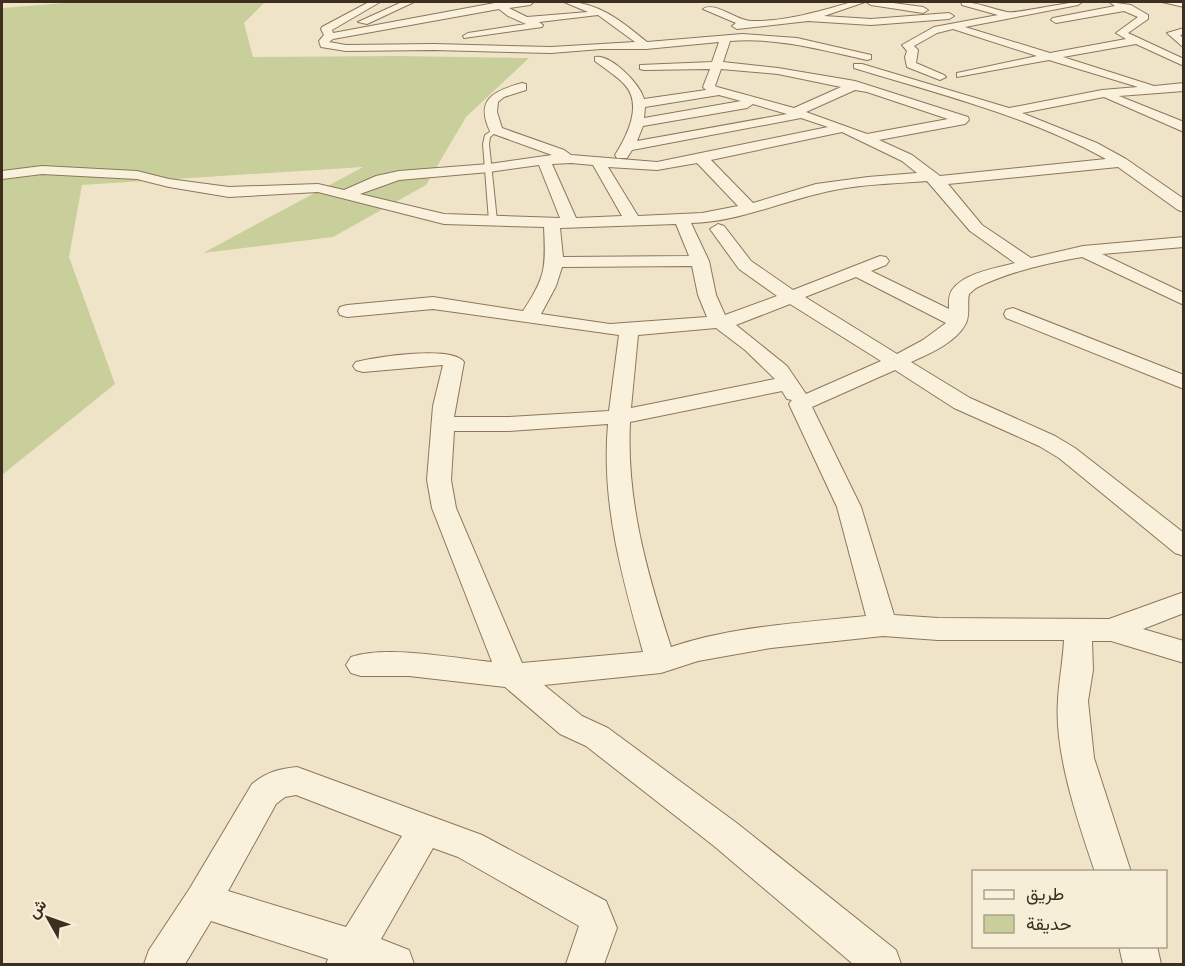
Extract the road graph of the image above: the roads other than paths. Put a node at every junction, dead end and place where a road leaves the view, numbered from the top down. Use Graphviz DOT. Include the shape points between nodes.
graph roads {
  1 [pos="375,2"];
  2 [pos="409,2"];
  3 [pos="530,2"];
  4 [pos="569,2"];
  5 [pos="871,2"];
  6 [pos="968,2"];
  7 [pos="1078,2"];
  8 [pos="1113,2"];
  9 [pos="1167,2"];
  10 [pos="448,3"];
  11 [pos="851,4"];
  12 [pos="1016,4"];
  13 [pos="1184,4"];
  14 [pos="500,5"];
  15 [pos="812,5"];
  16 [pos="1040,5"];
  17 [pos="1128,7"];
  18 [pos="604,9"];
  19 [pos="708,9"];
  20 [pos="438,15"];
  21 [pos="1011,15"];
  22 [pos="927,17"];
  23 [pos="808,18"];
  24 [pos="910,19"];
  25 [pos="525,20"];
  26 [pos="1050,21"];
  27 [pos="746,24"];
  28 [pos="952,26"];
  29 [pos="372,29"];
  30 [pos="1184,31"];
  31 [pos="329,32"];
  32 [pos="418,32"];
  33 [pos="460,36"];
  34 [pos="726,38"];
  35 [pos="706,40"];
  36 [pos="900,40"];
  37 [pos="1136,41"];
  38 [pos="646,46"];
  39 [pos="1184,46"];
  40 [pos="1150,48"];
  41 [pos="880,51"];
  42 [pos="998,55"];
  43 [pos="1049,56"];
  44 [pos="599,59"];
  45 [pos="863,61"];
  46 [pos="1019,63"];
  47 [pos="1184,63"];
  48 [pos="717,64"];
  49 [pos="644,67"];
  50 [pos="961,75"];
  51 [pos="945,79"];
  52 [pos="840,82"];
  53 [pos="855,85"];
  54 [pos="522,87"];
  55 [pos="1184,87"];
  56 [pos="1157,89"];
  57 [pos="717,92"];
  58 [pos="1102,94"];
  59 [pos="756,102"];
  60 [pos="638,104"];
  61 [pos="1007,111"];
  62 [pos="799,113"];
  63 [pos="963,120"];
  64 [pos="637,123"];
  65 [pos="843,128"];
  66 [pos="1184,128"];
  67 [pos="496,130"];
  68 [pos="868,138"];
  69 [pos="627,147"];
  70 [pos="701,158"];
  71 [pos="566,159"];
  72 [pos="544,161"];
  73 [pos="1121,162"];
  74 [pos="599,163"];
  75 [pos="619,163"];
  76 [pos="489,168"];
  77 [pos="2,176"];
  78 [pos="934,178"];
  79 [pos="348,194"];
  80 [pos="1184,207"];
  81 [pos="749,208"];
  82 [pos="682,220"];
  83 [pos="493,221"];
  84 [pos="633,221"];
  85 [pos="552,222"];
  86 [pos="570,223"];
  87 [pos="718,229"];
  88 [pos="1184,242"];
  89 [pos="1083,251"];
  90 [pos="700,261"];
  91 [pos="880,261"];
  92 [pos="554,262"];
  93 [pos="1028,264"];
  94 [pos="856,270"];
  95 [pos="1184,278"];
  96 [pos="1149,283"];
  97 [pos="791,297"];
  98 [pos="1184,300"];
  99 [pos="347,311"];
  100 [pos="1013,314"];
  101 [pos="528,317"];
  102 [pos="717,320"];
  103 [pos="958,321"];
  104 [pos="629,330"];
  105 [pos="894,362"];
  106 [pos="363,366"];
  107 [pos="789,383"];
  108 [pos="1184,383"];
  109 [pos="800,404"];
  110 [pos="620,417"];
  111 [pos="443,424"];
  112 [pos="1184,547"];
  113 [pos="1184,602"];
  114 [pos="883,625"];
  115 [pos="1111,630"];
  116 [pos="1078,631"];
  117 [pos="1184,652"];
  118 [pos="661,662"];
  119 [pos="361,664"];
  120 [pos="513,676"];
  121 [pos="426,828"];
  122 [pos="1112,870"];
  123 [pos="203,901"];
  124 [pos="1138,948"];
  125 [pos="351,957"];
  126 [pos="163,964"];
  127 [pos="395,964"];
  128 [pos="585,964"];
  129 [pos="882,964"];
  130 [pos="1142,964"];
  1 -- 31 [label="street"];
  2 -- 31 [label="street"];
  3 -- 14 [label="street"];
  4 -- 18 [label="street"];
  5 -- 28 [label="street"];
  6 -- 21 [label="street" via="965,3"];
  7 -- 16 [label="street"];
  8 -- 17 [label="street"];
  9 -- 13 [label="street"];
  10 -- 20 [label="street"];
  11 -- 15 [label="street"];
  11 -- 22 [label="street"];
  11 -- 23 [label="street"];
  11 -- 24 [label="street"];
  12 -- 16 [label="street"];
  14 -- 20 [label="street"];
  14 -- 25 [label="street"];
  16 -- 21 [label="street"];
  17 -- 26 [label="street"];
  17 -- 37 [label="street" via="1145,17 1121,32"];
  18 -- 25 [label="street"];
  18 -- 38 [label="street"];
  19 -- 27 [label="street"];
  20 -- 29 [label="street"];
  21 -- 28 [label="street"];
  22 -- 24 [label="street"];
  22 -- 28 [label="street"];
  23 -- 24 [label="street" via="863,22"];
  23 -- 27 [label="street"];
  23 -- 36 [label="street"];
  25 -- 33 [label="street" via="538,26"];
  27 -- 35 [label="street" via="711,33"];
  28 -- 36 [label="street"];
  28 -- 43 [label="street"];
  29 -- 31 [label="street"];
  29 -- 32 [label="street"];
  30 -- 39 [label="street" via="1172,33"];
  31 -- 38 [label="street" via="325,45 346,48 551,50"];
  34 -- 35 [label="street"];
  34 -- 45 [label="street" via="797,41"];
  34 -- 48 [label="street"];
  35 -- 38 [label="street"];
  36 -- 51 [label="street" via="913,50 911,65"];
  37 -- 40 [label="street"];
  37 -- 43 [label="street"];
  39 -- 40 [label="street"];
  40 -- 47 [label="street"];
  41 -- 45 [label="street"];
  42 -- 46 [label="street"];
  43 -- 46 [label="street"];
  43 -- 56 [label="street"];
  44 -- 60 [label="street" via="633,88"];
  45 -- 52 [label="street"];
  45 -- 61 [label="street"];
  46 -- 50 [label="street"];
  48 -- 49 [label="street"];
  48 -- 52 [label="street"];
  48 -- 57 [label="street" via="709,87"];
  52 -- 53 [label="street"];
  53 -- 62 [label="street"];
  53 -- 63 [label="street"];
  54 -- 67 [label="street" via="492,100"];
  55 -- 56 [label="street"];
  56 -- 58 [label="street"];
  57 -- 59 [label="street"];
  57 -- 60 [label="street"];
  58 -- 61 [label="street"];
  58 -- 66 [label="street"];
  59 -- 62 [label="street"];
  59 -- 64 [label="street"];
  60 -- 64 [label="street"];
  61 -- 63 [label="street"];
  61 -- 73 [label="street"];
  62 -- 65 [label="street"];
  62 -- 69 [label="street"];
  63 -- 68 [label="street"];
  64 -- 69 [label="street"];
  65 -- 68 [label="street"];
  65 -- 70 [label="street"];
  67 -- 71 [label="street"];
  67 -- 76 [label="lane" via="487,136"];
  68 -- 78 [label="street" via="907,158"];
  69 -- 75 [label="street"];
  70 -- 75 [label="street" via="657,166"];
  70 -- 81 [label="street"];
  71 -- 72 [label="street"];
  71 -- 74 [label="street"];
  72 -- 76 [label="street"];
  72 -- 86 [label="street"];
  73 -- 78 [label="street"];
  73 -- 80 [label="street"];
  74 -- 75 [label="street"];
  74 -- 84 [label="street"];
  76 -- 79 [label="street" via="384,177"];
  76 -- 83 [label="lane"];
  77 -- 79 [label="street" via="42,170 126,174 229,192 310,188"];
  78 -- 81 [label="street" via="831,186"];
  78 -- 93 [label="street" via="976,228"];
  79 -- 83 [label="street" via="444,219"];
  81 -- 82 [label="street"];
  82 -- 84 [label="street"];
  82 -- 90 [label="street"];
  83 -- 85 [label="street"];
  84 -- 86 [label="street"];
  85 -- 86 [label="street"];
  85 -- 92 [label="street"];
  87 -- 97 [label="street" via="745,265"];
  88 -- 89 [label="street" via="1113,245"];
  89 -- 93 [label="street"];
  89 -- 96 [label="street"];
  90 -- 92 [label="street"];
  90 -- 102 [label="street"];
  91 -- 94 [label="street"];
  92 -- 101 [label="street" via="547,287"];
  93 -- 103 [label="street" via="964,288 958,296"];
  94 -- 97 [label="street"];
  94 -- 103 [label="street"];
  95 -- 96 [label="street"];
  96 -- 98 [label="street"];
  97 -- 102 [label="street" via="734,320"];
  97 -- 105 [label="street"];
  99 -- 101 [label="street" via="424,303"];
  100 -- 108 [label="street"];
  101 -- 104 [label="street"];
  102 -- 104 [label="street"];
  102 -- 107 [label="street" via="752,346"];
  103 -- 105 [label="street" via="943,336"];
  104 -- 110 [label="street"];
  105 -- 109 [label="street"];
  105 -- 112 [label="street" via="962,403 1067,453"];
  106 -- 111 [label="street" via="453,360"];
  107 -- 109 [label="street"];
  107 -- 110 [label="street"];
  109 -- 114 [label="street" via="849,507"];
  110 -- 111 [label="street"];
  110 -- 118 [label="street" via="618,466 631,562"];
  111 -- 120 [label="street" via="439,480 444,508"];
  113 -- 115 [label="street"];
  114 -- 116 [label="street"];
  114 -- 118 [label="street" via="771,637 696,650"];
  115 -- 116 [label="street"];
  115 -- 117 [label="street"];
  116 -- 122 [label="street" via="1073,701 1078,758"];
  118 -- 120 [label="street"];
  119 -- 120 [label="street"];
  120 -- 129 [label="street" via="571,724 597,737 726,835"];
  121 -- 123 [label="street" via="297,781 278,783 264,794"];
  121 -- 125 [label="street"];
  121 -- 128 [label="street" via="470,846 593,914 598,928"];
  123 -- 125 [label="street"];
  123 -- 126 [label="street"];
  124 -- 130 [label="street"];
  125 -- 127 [label="street"];
}
